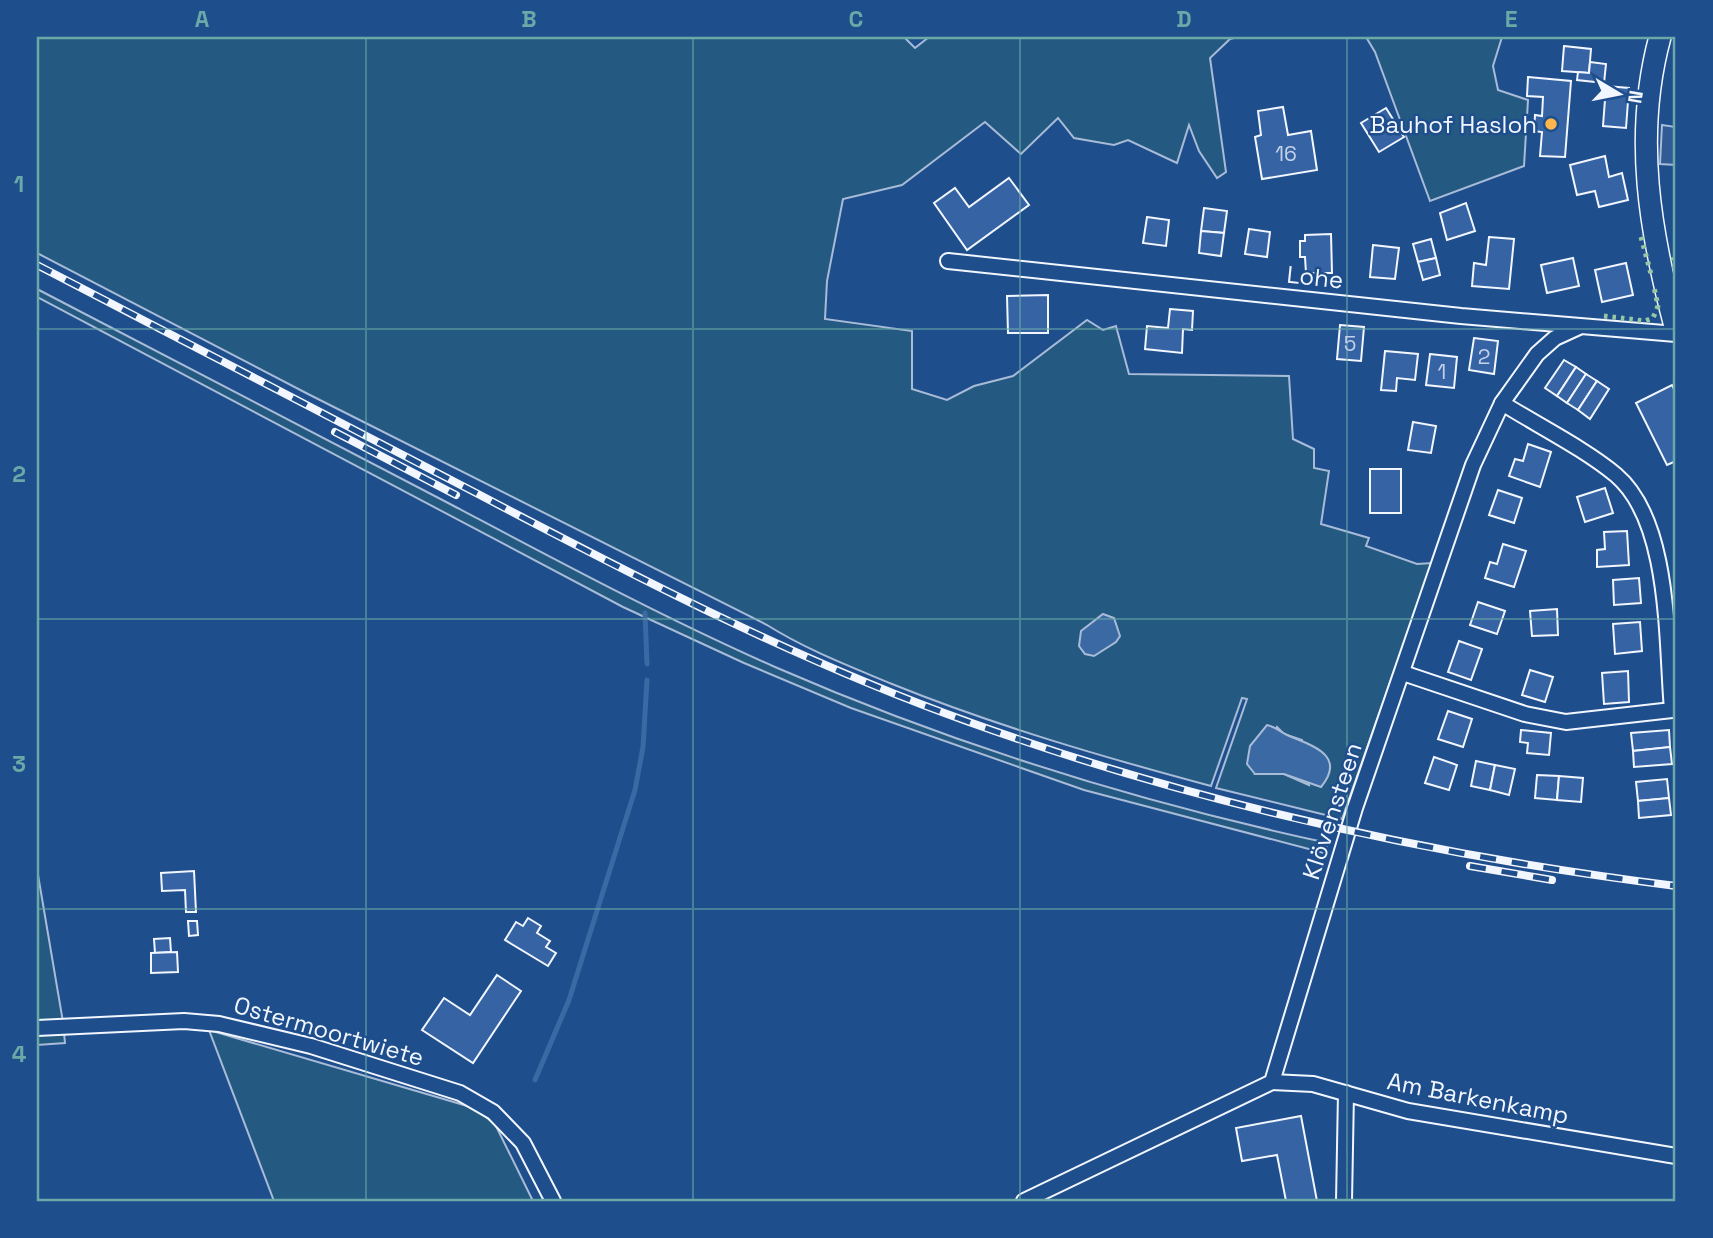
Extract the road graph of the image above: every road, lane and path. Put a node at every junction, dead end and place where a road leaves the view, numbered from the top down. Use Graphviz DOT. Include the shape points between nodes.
graph roads {
  1 [pos="1660,37"];
  2 [pos="948,261"];
  3 [pos="1579,327"];
  4 [pos="1676,332"];
  5 [pos="1502,403"];
  6 [pos="1403,673"];
  7 [pos="37,1028"];
  8 [pos="1272,1082"];
  9 [pos="1346,1093"];
  10 [pos="1676,1156"];
  11 [pos="553,1201"];
  12 [pos="1024,1201"];
  13 [pos="1344,1201"];
  1 -- 4 [label="main road" via="1647,117 1646,181"];
  2 -- 3 [label="street, Lohe"];
  3 -- 4 [label="street, Lohe"];
  3 -- 5 [label="street, Klövensteen" via="1555,338 1537,354"];
  5 -- 6 [label="street, Klövensteen" via="1473,465"];
  5 -- 6 [label="street" via="1617,476 1644,511 1658,554 1672,710 1566,722 1525,714"];
  6 -- 8 [label="street, Klövensteen" via="1355,808"];
  7 -- 11 [label="street, Ostermoortwiete" via="189,1021 219,1024 311,1046 460,1093 493,1112 523,1143"];
  8 -- 9 [label="street, Am Barkenkamp" via="1313,1084"];
  8 -- 12 [label="street"];
  9 -- 10 [label="street, Am Barkenkamp" via="1408,1111"];
  9 -- 13 [label="street"];
}
